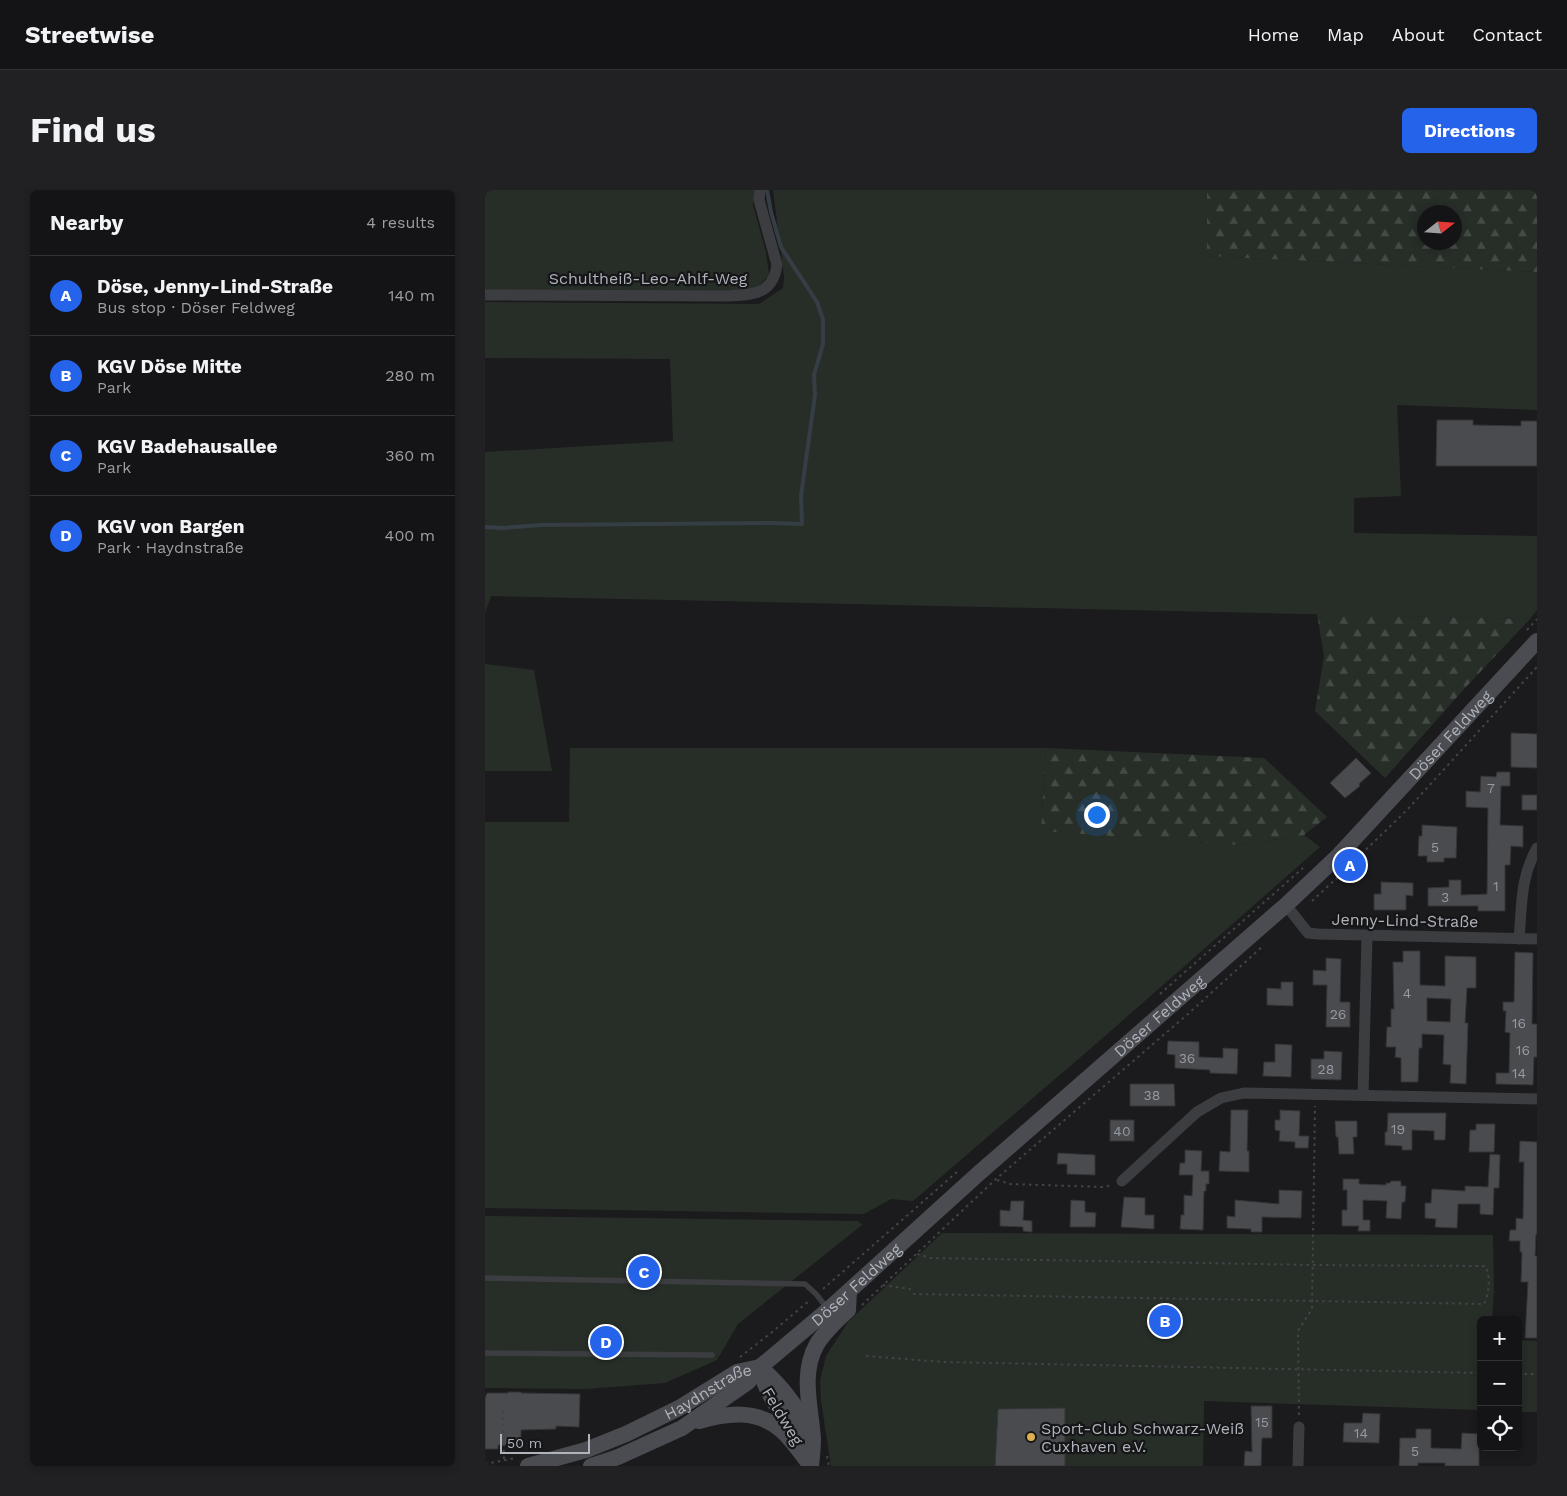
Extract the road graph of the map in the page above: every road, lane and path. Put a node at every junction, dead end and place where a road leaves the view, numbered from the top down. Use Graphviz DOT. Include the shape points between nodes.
graph roads {
  1 [pos="760,190"];
  2 [pos="485,295"];
  3 [pos="1537,619"];
  4 [pos="1532,636"];
  5 [pos="1537,848"];
  6 [pos="1304,867"];
  7 [pos="1286,905"];
  8 [pos="1367,936"];
  9 [pos="1519,939"];
  10 [pos="1537,939"];
  11 [pos="1157,998"];
  12 [pos="1315,1094"];
  13 [pos="1363,1095"];
  14 [pos="1537,1099"];
  15 [pos="963,1167"];
  16 [pos="996,1179"];
  17 [pos="1123,1181"];
  18 [pos="1312,1265"];
  19 [pos="485,1278"];
  20 [pos="849,1291"];
  21 [pos="816,1294"];
  22 [pos="1312,1302"];
  23 [pos="829,1310"];
  24 [pos="485,1353"];
  25 [pos="713,1355"];
  26 [pos="866,1356"];
  27 [pos="734,1361"];
  28 [pos="760,1367"];
  29 [pos="1298,1369"];
  30 [pos="1477,1373"];
  31 [pos="1522,1374"];
  32 [pos="1537,1374"];
  33 [pos="503,1411"];
  34 [pos="689,1424"];
  35 [pos="1299,1428"];
  36 [pos="813,1441"];
  37 [pos="504,1461"];
  38 [pos="528,1466"];
  39 [pos="591,1466"];
  40 [pos="811,1466"];
  41 [pos="1298,1466"];
  1 -- 2 [label="street, Schultheiß-Leo-Ahlf-Weg" via="759,200 777,265 776,274 762,291 747,296"];
  3 -- 4 [label="path"];
  4 -- 7 [label="street, Döser Feldweg" via="1339,855"];
  5 -- 9 [label="street" via="1524,878"];
  6 -- 11 [label="path"];
  7 -- 8 [label="street, Jenny-Lind-Straße" via="1308,933"];
  7 -- 20 [label="street, Döser Feldweg"];
  8 -- 9 [label="street, Jenny-Lind-Straße"];
  8 -- 13 [label="street"];
  9 -- 10 [label="street, Jenny-Lind-Straße"];
  12 -- 13 [label="street"];
  12 -- 17 [label="street" via="1244,1093 1221,1098 1191,1116"];
  12 -- 18 [label="path"];
  13 -- 14 [label="street"];
  15 -- 21 [label="path"];
  16 -- 17 [label="path" via="1011,1184 1104,1187"];
  18 -- 22 [label="path"];
  18 -- 22 [label="path" via="1485,1266 1488,1271 1484,1304"];
  18 -- 22 [label="path" via="931,1258 917,1254 883,1285 910,1289 914,1294"];
  19 -- 21 [label="lane" via="805,1284"];
  20 -- 23 [label="street, Döser Feldweg"];
  20 -- 36 [label="street" via="848,1310 821,1337 809,1364 808,1396"];
  21 -- 23 [label="lane"];
  21 -- 27 [label="path"];
  22 -- 29 [label="path" via="1312,1309 1298,1331"];
  23 -- 28 [label="street, Döser Feldweg"];
  24 -- 25 [label="lane"];
  26 -- 29 [label="path" via="943,1362"];
  28 -- 34 [label="street, Haydnstraße" via="742,1387"];
  28 -- 36 [label="street, Feldweg" via="789,1396"];
  28 -- 38 [label="street, Haydnstraße" via="737,1372 679,1408 626,1434 586,1450"];
  28 -- 40 [label="street, Feldweg" via="767,1390"];
  29 -- 30 [label="path"];
  29 -- 35 [label="path"];
  31 -- 32 [label="path"];
  33 -- 37 [label="path"];
  34 -- 39 [label="street, Haydnstraße"];
  34 -- 40 [label="street" via="735,1414 767,1420 781,1430"];
  35 -- 41 [label="street"];
  36 -- 40 [label="street"];
}
